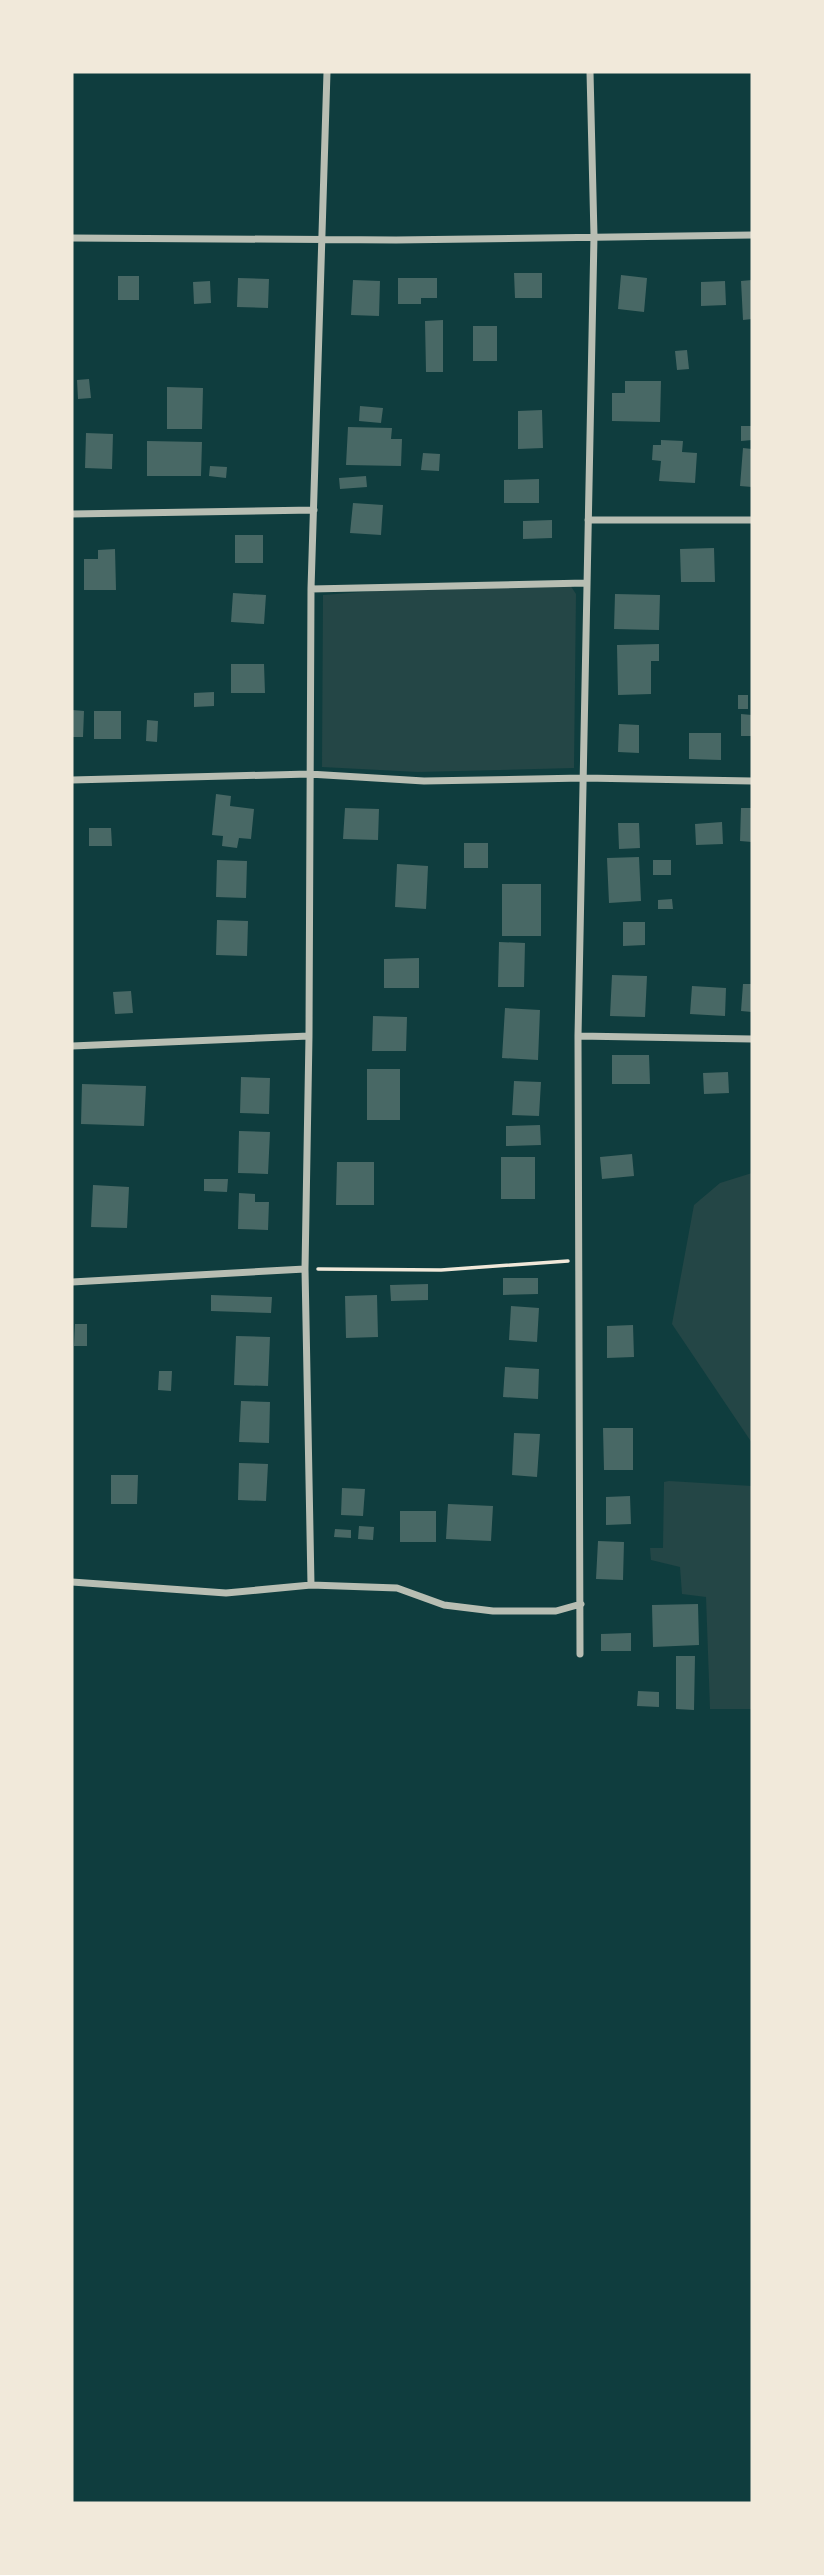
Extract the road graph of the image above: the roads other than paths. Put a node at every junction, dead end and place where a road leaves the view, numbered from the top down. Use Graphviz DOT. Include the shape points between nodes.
graph roads {
  1 [pos="327,72"];
  2 [pos="590,72"];
  3 [pos="752,235"];
  4 [pos="594,236"];
  5 [pos="72,238"];
  6 [pos="320,238"];
  7 [pos="314,510"];
  8 [pos="72,514"];
  9 [pos="588,520"];
  10 [pos="752,520"];
  11 [pos="586,583"];
  12 [pos="311,589"];
  13 [pos="309,774"];
  14 [pos="583,778"];
  15 [pos="72,780"];
  16 [pos="752,781"];
  17 [pos="309,1036"];
  18 [pos="578,1036"];
  19 [pos="752,1039"];
  20 [pos="72,1045"];
  21 [pos="305,1269"];
  22 [pos="72,1282"];
  23 [pos="72,1582"];
  24 [pos="311,1585"];
  25 [pos="581,1604"];
  26 [pos="580,1654"];
  1 -- 6 [label="street"];
  2 -- 4 [label="street"];
  3 -- 4 [label="street"];
  4 -- 6 [label="street"];
  4 -- 9 [label="street"];
  5 -- 6 [label="street"];
  6 -- 7 [label="street"];
  7 -- 8 [label="street"];
  7 -- 12 [label="street"];
  9 -- 10 [label="street"];
  9 -- 11 [label="street"];
  11 -- 12 [label="street"];
  11 -- 14 [label="street"];
  12 -- 13 [label="street"];
  13 -- 14 [label="street" via="424,782"];
  13 -- 15 [label="street"];
  13 -- 17 [label="street"];
  14 -- 16 [label="street"];
  14 -- 18 [label="street"];
  17 -- 20 [label="street"];
  17 -- 21 [label="street"];
  18 -- 19 [label="street"];
  18 -- 25 [label="street"];
  21 -- 22 [label="street"];
  21 -- 24 [label="street"];
  23 -- 24 [label="street" via="226,1593"];
  24 -- 25 [label="street" via="397,1588 444,1605 493,1611 556,1611"];
  25 -- 26 [label="street"];
}
